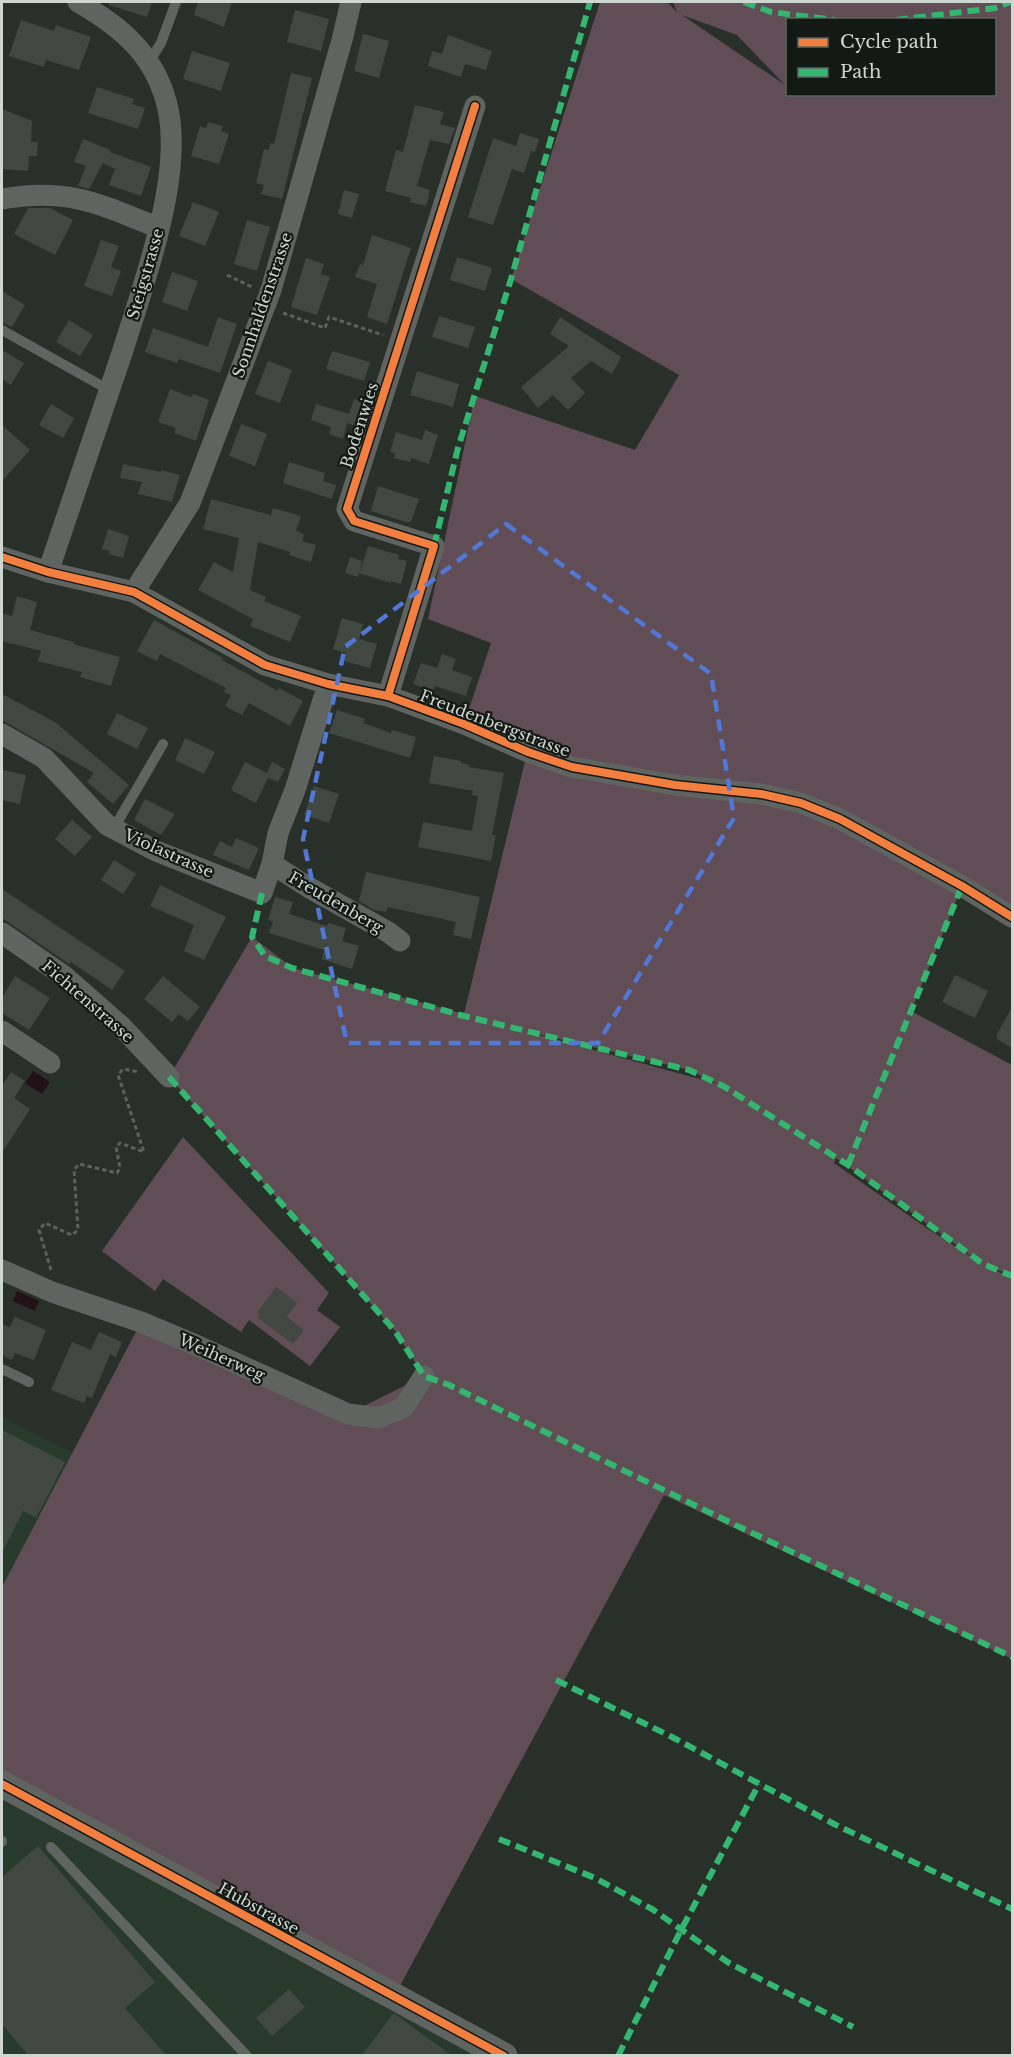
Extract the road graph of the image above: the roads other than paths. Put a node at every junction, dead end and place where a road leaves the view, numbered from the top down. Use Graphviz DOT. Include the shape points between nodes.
graph roads {
  1 [pos="78,2"];
  2 [pos="176,2"];
  3 [pos="351,2"];
  4 [pos="149,62"];
  5 [pos="475,106"];
  6 [pos="2,198"];
  7 [pos="159,228"];
  8 [pos="2,330"];
  9 [pos="110,390"];
  10 [pos="2,556"];
  11 [pos="48,572"];
  12 [pos="134,592"];
  13 [pos="328,684"];
  14 [pos="388,696"];
  15 [pos="2,734"];
  16 [pos="163,744"];
  17 [pos="114,828"];
  18 [pos="272,864"];
  19 [pos="1012,917"];
  20 [pos="2,933"];
  21 [pos="400,941"];
  22 [pos="3,1035"];
  23 [pos="50,1063"];
  24 [pos="169,1077"];
  25 [pos="2,1273"];
  26 [pos="2,1370"];
  27 [pos="424,1376"];
  28 [pos="29,1382"];
  29 [pos="2,1784"];
  30 [pos="51,1847"];
  31 [pos="247,2055"];
  32 [pos="504,2055"];
  1 -- 4 [label="street, Steigstrasse" via="118,28"];
  2 -- 4 [label="lane" via="161,43"];
  3 -- 12 [label="street, Sonnhaldenstrasse" via="267,301 190,503"];
  4 -- 7 [label="street, Steigstrasse" via="164,96 171,132"];
  5 -- 14 [label="street, Bodenwies" via="347,509 354,521 435,546"];
  6 -- 7 [label="street" via="42,194 82,198"];
  7 -- 9 [label="street, Steigstrasse"];
  8 -- 9 [label="lane"];
  9 -- 11 [label="street, Steigstrasse"];
  10 -- 11 [label="street, Freudenbergstrasse"];
  11 -- 12 [label="street, Freudenbergstrasse"];
  12 -- 13 [label="street, Freudenbergstrasse" via="265,665"];
  13 -- 14 [label="street, Freudenbergstrasse"];
  13 -- 18 [label="street" via="278,833"];
  14 -- 19 [label="street, Freudenbergstrasse" via="572,767 801,803 840,819"];
  15 -- 17 [label="street, Violastrasse" via="44,758"];
  16 -- 17 [label="lane"];
  17 -- 18 [label="street, Violastrasse" via="156,851 262,893"];
  18 -- 21 [label="street, Freudenberg"];
  20 -- 24 [label="street, Fichtenstrasse" via="64,976 121,1026"];
  22 -- 23 [label="street"];
  25 -- 27 [label="street, Weiherweg" via="198,1346 348,1414 379,1418 404,1407"];
  26 -- 28 [label="lane"];
  29 -- 32 [label="street, Hubstrasse"];
  30 -- 31 [label="lane"];
}
